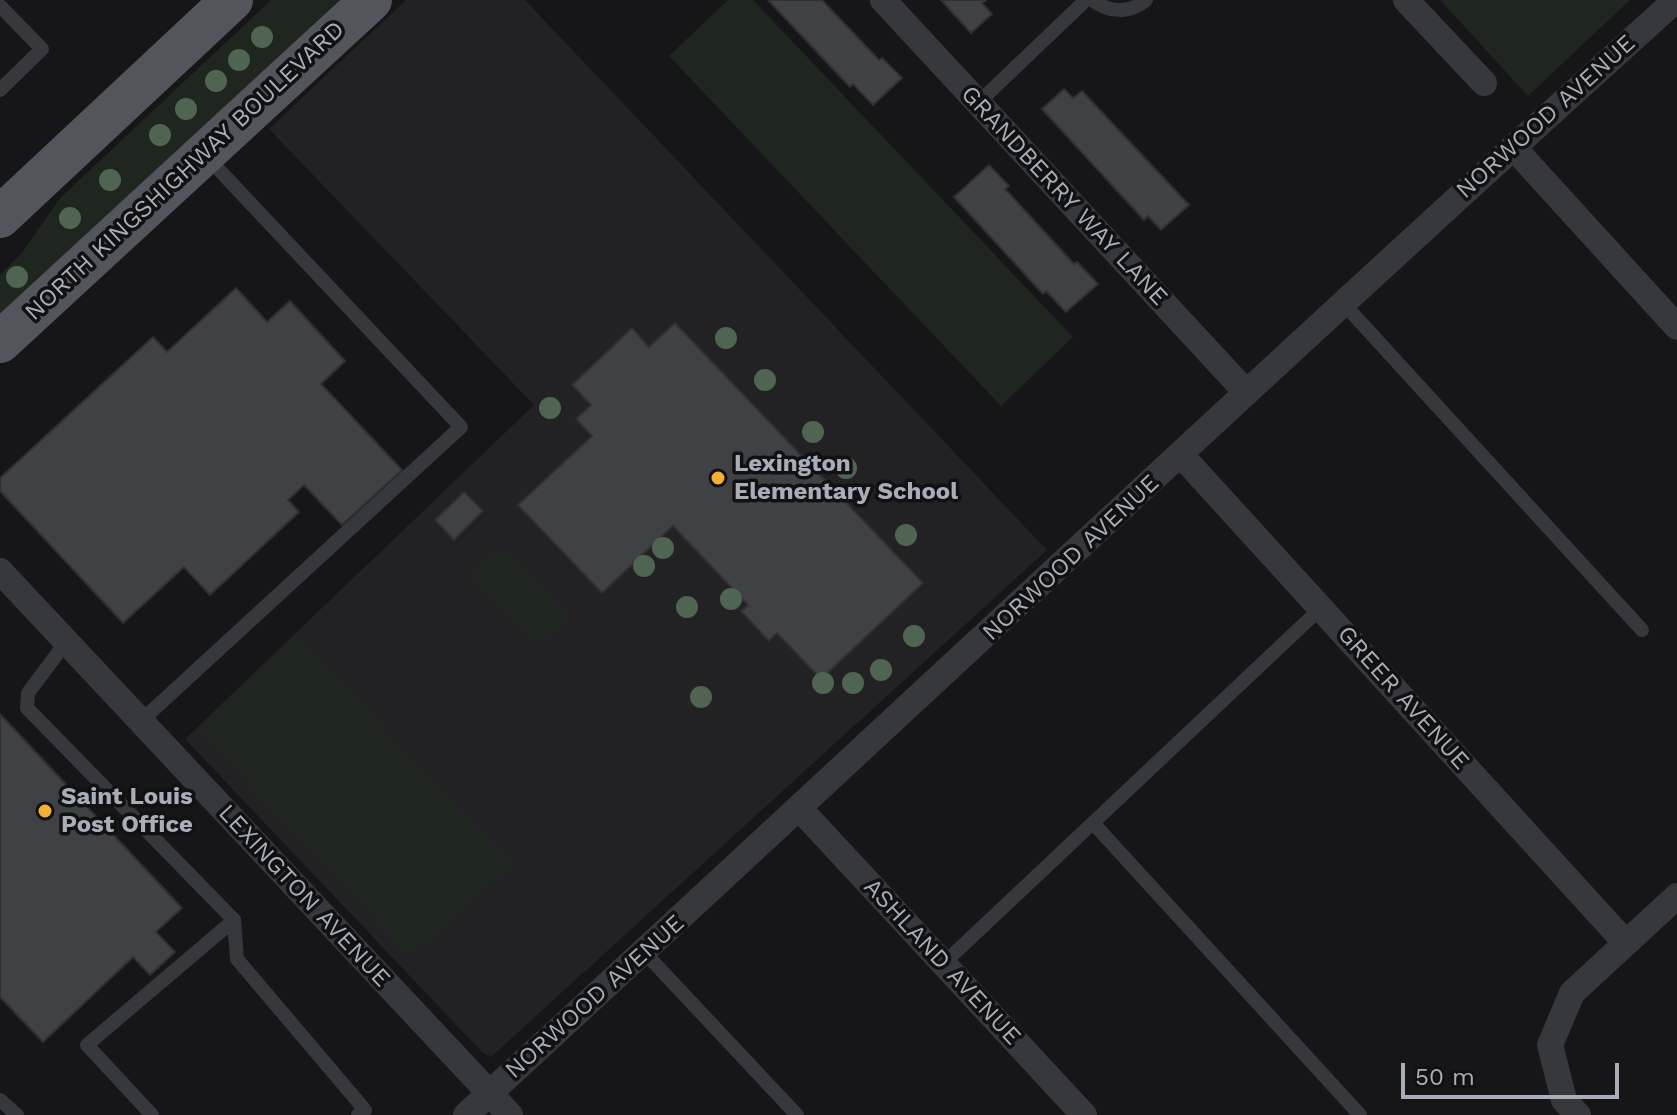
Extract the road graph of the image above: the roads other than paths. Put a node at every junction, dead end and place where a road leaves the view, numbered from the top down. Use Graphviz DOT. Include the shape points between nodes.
graph roads {
  1 [pos="232,0"];
  2 [pos="371,0"];
  3 [pos="883,0"];
  4 [pos="1086,0"];
  5 [pos="1092,0"];
  6 [pos="1146,0"];
  7 [pos="1406,0"];
  8 [pos="1676,0"];
  9 [pos="0,6"];
  10 [pos="1484,83"];
  11 [pos="0,90"];
  12 [pos="978,103"];
  13 [pos="1513,147"];
  14 [pos="204,154"];
  15 [pos="3,209"];
  16 [pos="1343,303"];
  17 [pos="1677,327"];
  18 [pos="0,342"];
  19 [pos="1246,392"];
  20 [pos="1181,455"];
  21 [pos="0,571"];
  22 [pos="1321,608"];
  23 [pos="1642,630"];
  24 [pos="66,642"];
  25 [pos="141,721"];
  26 [pos="800,809"];
  27 [pos="1093,823"];
  28 [pos="1677,896"];
  29 [pos="234,920"];
  30 [pos="1624,941"];
  31 [pos="644,952"];
  32 [pos="943,964"];
  33 [pos="490,1093"];
  34 [pos="1,1098"];
  35 [pos="17,1115"];
  36 [pos="152,1115"];
  37 [pos="358,1115"];
  38 [pos="466,1115"];
  39 [pos="510,1115"];
  40 [pos="797,1115"];
  41 [pos="1084,1115"];
  42 [pos="1360,1115"];
  43 [pos="1578,1115"];
  1 -- 15 [label="main road"];
  2 -- 14 [label="main road, NORTH KINGSHIGHWAY BOULEVARD"];
  3 -- 12 [label="street, GRANDBERRY WAY LANE"];
  4 -- 12 [label="lane"];
  5 -- 6 [label="lane" via="1127,10"];
  7 -- 10 [label="street"];
  8 -- 13 [label="street, NORWOOD AVENUE"];
  9 -- 11 [label="lane" via="42,49"];
  12 -- 19 [label="street, GRANDBERRY WAY LANE"];
  13 -- 16 [label="street, NORWOOD AVENUE"];
  13 -- 17 [label="street"];
  14 -- 18 [label="main road, NORTH KINGSHIGHWAY BOULEVARD"];
  14 -- 25 [label="lane" via="461,427"];
  16 -- 19 [label="street, NORWOOD AVENUE"];
  16 -- 23 [label="lane"];
  19 -- 20 [label="street, NORWOOD AVENUE"];
  20 -- 22 [label="street, GREER AVENUE"];
  20 -- 26 [label="street, NORWOOD AVENUE"];
  21 -- 24 [label="street, LEXINGTON AVENUE"];
  22 -- 27 [label="lane"];
  22 -- 30 [label="street, GREER AVENUE"];
  24 -- 25 [label="street, LEXINGTON AVENUE"];
  24 -- 29 [label="lane" via="28,693 27,708"];
  25 -- 33 [label="street, LEXINGTON AVENUE"];
  26 -- 31 [label="street, NORWOOD AVENUE"];
  26 -- 32 [label="street, ASHLAND AVENUE"];
  27 -- 32 [label="lane"];
  27 -- 42 [label="lane"];
  28 -- 30 [label="street"];
  29 -- 36 [label="lane" via="87,1045"];
  29 -- 37 [label="lane" via="237,959 365,1110"];
  30 -- 43 [label="street" via="1572,993 1550,1045 1564,1100"];
  31 -- 33 [label="street, NORWOOD AVENUE"];
  31 -- 40 [label="lane"];
  32 -- 41 [label="street, ASHLAND AVENUE"];
  33 -- 38 [label="street, NORWOOD AVENUE"];
  33 -- 39 [label="street, LEXINGTON AVENUE"];
  34 -- 35 [label="lane"];
}
